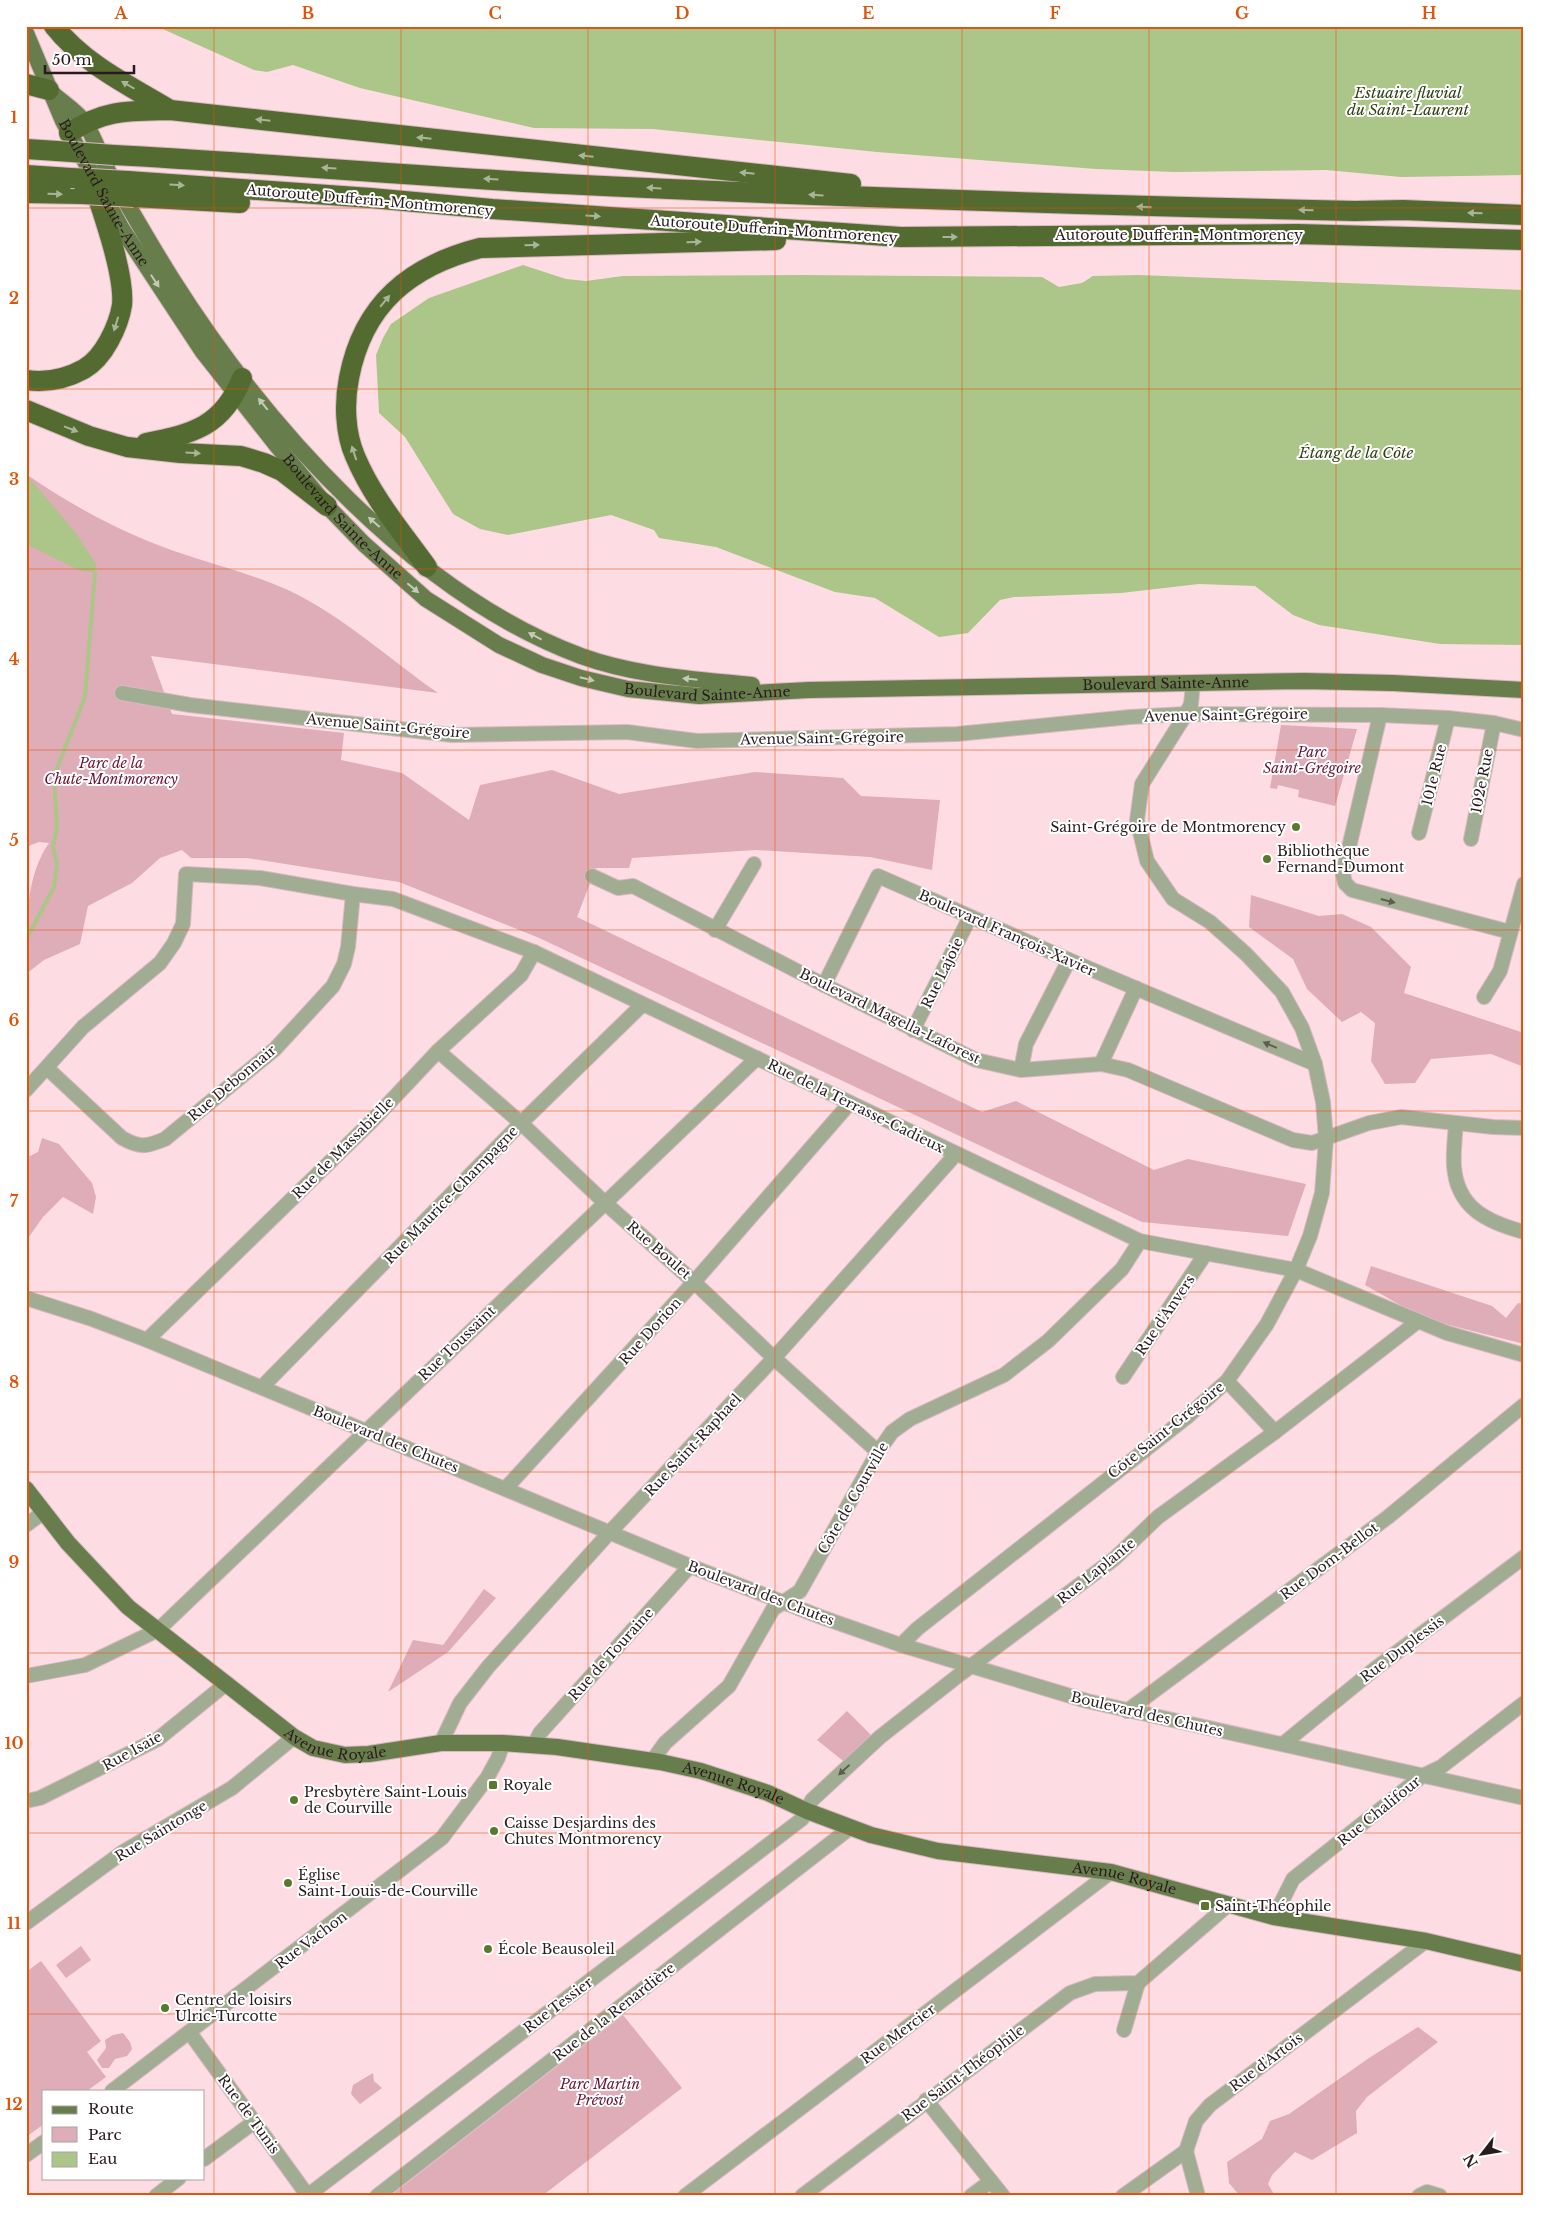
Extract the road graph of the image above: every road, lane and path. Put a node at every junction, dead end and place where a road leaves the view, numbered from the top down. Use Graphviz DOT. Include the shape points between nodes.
graph roads {
  1 [pos="54,26"];
  2 [pos="26,33"];
  3 [pos="26,84"];
  4 [pos="49,90"];
  5 [pos="170,110"];
  6 [pos="77,128"];
  7 [pos="26,149"];
  8 [pos="26,175"];
  9 [pos="91,175"];
  10 [pos="131,189"];
  11 [pos="26,193"];
  12 [pos="1040,204"];
  13 [pos="1524,215"];
  14 [pos="1297,234"];
  15 [pos="901,237"];
  16 [pos="1524,240"];
  17 [pos="1524,248"];
  18 [pos="26,380"];
  19 [pos="239,386"];
  20 [pos="26,410"];
  21 [pos="127,447"];
  22 [pos="327,506"];
  23 [pos="427,567"];
  24 [pos="1192,684"];
  25 [pos="809,690"];
  26 [pos="1524,690"];
  27 [pos="122,693"];
  28 [pos="1186,714"];
  29 [pos="1380,715"];
  30 [pos="1448,718"];
  31 [pos="1494,723"];
  32 [pos="1524,730"];
  33 [pos="1419,833"];
  34 [pos="1471,838"];
  35 [pos="754,864"];
  36 [pos="592,876"];
  37 [pos="1524,884"];
  38 [pos="352,894"];
  39 [pos="970,916"];
  40 [pos="1520,917"];
  41 [pos="716,930"];
  42 [pos="1510,932"];
  43 [pos="534,952"];
  44 [pos="1069,960"];
  45 [pos="824,985"];
  46 [pos="1136,988"];
  47 [pos="1484,997"];
  48 [pos="642,1005"];
  49 [pos="914,1030"];
  50 [pos="438,1052"];
  51 [pos="757,1058"];
  52 [pos="1101,1064"];
  53 [pos="1315,1064"];
  54 [pos="47,1068"];
  55 [pos="1021,1070"];
  56 [pos="26,1090"];
  57 [pos="850,1103"];
  58 [pos="521,1123"];
  59 [pos="1456,1123"];
  60 [pos="1524,1128"];
  61 [pos="1326,1139"];
  62 [pos="956,1154"];
  63 [pos="604,1202"];
  64 [pos="1524,1232"];
  65 [pos="1140,1241"];
  66 [pos="1206,1254"];
  67 [pos="1296,1270"];
  68 [pos="694,1282"];
  69 [pos="26,1298"];
  70 [pos="1417,1322"];
  71 [pos="147,1340"];
  72 [pos="1524,1355"];
  73 [pos="774,1358"];
  74 [pos="1123,1377"];
  75 [pos="1227,1381"];
  76 [pos="262,1388"];
  77 [pos="1524,1405"];
  78 [pos="367,1432"];
  79 [pos="1275,1432"];
  80 [pos="878,1452"];
  81 [pos="506,1488"];
  82 [pos="29,1496"];
  83 [pos="44,1512"];
  84 [pos="26,1525"];
  85 [pos="610,1532"];
  86 [pos="1524,1557"];
  87 [pos="690,1566"];
  88 [pos="783,1602"];
  89 [pos="158,1630"];
  90 [pos="901,1645"];
  91 [pos="972,1667"];
  92 [pos="26,1676"];
  93 [pos="227,1683"];
  94 [pos="1524,1703"];
  95 [pos="1127,1711"];
  96 [pos="294,1737"];
  97 [pos="441,1743"];
  98 [pos="503,1743"];
  99 [pos="1283,1744"];
  100 [pos="534,1745"];
  101 [pos="652,1761"];
  102 [pos="1422,1776"];
  103 [pos="1524,1798"];
  104 [pos="26,1801"];
  105 [pos="807,1811"];
  106 [pos="850,1828"];
  107 [pos="1112,1872"];
  108 [pos="1228,1905"];
  109 [pos="1274,1917"];
  110 [pos="26,1923"];
  111 [pos="1426,1941"];
  112 [pos="1524,1964"];
  113 [pos="1138,1983"];
  114 [pos="1124,2030"];
  115 [pos="190,2033"];
  116 [pos="113,2090"];
  117 [pos="926,2100"];
  118 [pos="254,2122"];
  119 [pos="42,2143"];
  120 [pos="1186,2151"];
  121 [pos="26,2154"];
  122 [pos="205,2159"];
  123 [pos="176,2180"];
  124 [pos="991,2181"];
  125 [pos="156,2196"];
  126 [pos="307,2196"];
  127 [pos="377,2196"];
  128 [pos="685,2196"];
  129 [pos="802,2196"];
  130 [pos="971,2196"];
  131 [pos="1003,2196"];
  132 [pos="1123,2196"];
  133 [pos="1198,2196"];
  134 [pos="1419,2196"];
  135 [pos="1440,2196"];
  5 -- 1 [label="highway, one-way" via="110,75"];
  2 -- 4 [label="main road, Boulevard Sainte-Anne"];
  3 -- 4 [label="highway"];
  4 -- 6 [label="main road, Boulevard Sainte-Anne"];
  5 -- 6 [label="highway" via="119,111"];
  12 -- 5 [label="highway, one-way"];
  6 -- 9 [label="main road, Boulevard Sainte-Anne"];
  6 -- 19 [label="main road, Boulevard Sainte-Anne" via="107,168"];
  12 -- 7 [label="highway, Autoroute Dufferin-Montmorency, one-way, bridge" via="559,184"];
  8 -- 10 [label="highway, bridge" via="71,178"];
  9 -- 18 [label="highway, one-way" via="118,266 122,304 116,329 91,365 54,380"];
  9 -- 19 [label="main road, Boulevard Sainte-Anne, one-way" via="203,352"];
  11 -- 10 [label="highway, one-way, bridge" via="83,194"];
  10 -- 15 [label="highway, Autoroute Dufferin-Montmorency, one-way" via="360,210 492,210"];
  13 -- 12 [label="highway, Autoroute Dufferin-Montmorency, one-way"];
  15 -- 14 [label="highway, Autoroute Dufferin-Montmorency, one-way"];
  14 -- 16 [label="highway, Autoroute Dufferin-Montmorency"];
  14 -- 17 [label="highway"];
  23 -- 15 [label="highway, one-way" via="389,517 365,478 354,454 346,411 350,373 360,338 386,300 414,275 457,254 502,246"];
  19 -- 21 [label="highway" via="228,406 194,431"];
  19 -- 22 [label="main road, Boulevard Sainte-Anne"];
  23 -- 19 [label="main road, Boulevard Sainte-Anne, one-way" via="358,509"];
  20 -- 21 [label="highway, one-way" via="89,436"];
  21 -- 22 [label="highway, one-way" via="241,456 282,471"];
  22 -- 25 [label="main road, Boulevard Sainte-Anne, one-way" via="378,557 426,598 499,645 542,665 628,689 667,694 699,696"];
  25 -- 23 [label="main road, Boulevard Sainte-Anne, one-way" via="664,676 582,656 544,641 506,620"];
  24 -- 25 [label="main road, Boulevard Sainte-Anne"];
  24 -- 26 [label="main road, Boulevard Sainte-Anne" via="1304,681"];
  24 -- 28 [label="street, Côte Saint-Grégoire"];
  27 -- 28 [label="street, Avenue Saint-Grégoire" via="190,705 452,734 626,732 697,741 957,734 1130,716"];
  28 -- 29 [label="street, Avenue Saint-Grégoire"];
  28 -- 53 [label="street, Côte Saint-Grégoire" via="1142,784 1137,820 1147,861 1173,898 1210,922 1282,992 1302,1028"];
  29 -- 30 [label="street, Avenue Saint-Grégoire"];
  29 -- 42 [label="street, one-way" via="1343,874 1345,883 1352,890"];
  30 -- 31 [label="street, Avenue Saint-Grégoire"];
  30 -- 33 [label="street, 101e Rue"];
  31 -- 32 [label="street, Avenue Saint-Grégoire"];
  31 -- 34 [label="street, 102e Rue"];
  35 -- 41 [label="street"];
  36 -- 41 [label="street, Boulevard Magella-Laforest" via="618,888 633,886"];
  37 -- 40 [label="street"];
  38 -- 43 [label="street, Rue de la Terrasse-Cadieux" via="394,899"];
  38 -- 54 [label="street, Rue de la Terrasse-Cadieux" via="260,878 186,874 183,924 174,944 160,963 83,1027"];
  38 -- 54 [label="street, Rue Debonnair" via="348,948 333,986 275,1049 165,1139 148,1146 135,1145 122,1138"];
  39 -- 44 [label="street, Boulevard François-Xavier"];
  39 -- 45 [label="street, Boulevard François-Xavier" via="878,876"];
  39 -- 49 [label="street, Rue Lajoie"];
  40 -- 42 [label="street"];
  41 -- 45 [label="street, Boulevard Magella-Laforest"];
  42 -- 47 [label="street" via="1500,972"];
  43 -- 48 [label="street, Rue de la Terrasse-Cadieux"];
  43 -- 50 [label="street, Rue de Massabielle" via="521,976"];
  44 -- 46 [label="street, Boulevard François-Xavier"];
  44 -- 55 [label="street" via="1026,1044"];
  45 -- 49 [label="street, Boulevard Magella-Laforest"];
  46 -- 52 [label="street"];
  53 -- 46 [label="street, Boulevard François-Xavier, one-way"];
  48 -- 51 [label="street, Rue de la Terrasse-Cadieux"];
  48 -- 58 [label="street, Rue Maurice-Champagne"];
  49 -- 55 [label="street, Boulevard Magella-Laforest" via="976,1060"];
  50 -- 58 [label="street, Rue Boulet"];
  50 -- 71 [label="street, Rue de Massabielle" via="372,1121"];
  51 -- 57 [label="street, Rue de la Terrasse-Cadieux"];
  51 -- 63 [label="street, Rue Toussaint"];
  52 -- 55 [label="street, Boulevard Magella-Laforest"];
  52 -- 61 [label="street, Boulevard Magella-Laforest" via="1128,1070 1294,1140 1312,1143"];
  53 -- 61 [label="street, Côte Saint-Grégoire"];
  54 -- 56 [label="street"];
  57 -- 62 [label="street, Rue de la Terrasse-Cadieux"];
  57 -- 68 [label="street, Rue Dorion"];
  58 -- 63 [label="street, Rue Boulet"];
  58 -- 76 [label="street, Rue Maurice-Champagne"];
  59 -- 60 [label="street"];
  59 -- 61 [label="street" via="1401,1117 1383,1119"];
  59 -- 64 [label="street" via="1454,1166 1461,1193 1475,1212 1498,1225"];
  61 -- 67 [label="street, Côte Saint-Grégoire" via="1322,1194"];
  62 -- 65 [label="street, Rue de la Terrasse-Cadieux"];
  62 -- 73 [label="street, Rue Saint-Raphael"];
  63 -- 68 [label="street, Rue Boulet"];
  63 -- 78 [label="street, Rue Toussaint"];
  65 -- 66 [label="street, Rue de la Terrasse-Cadieux"];
  65 -- 80 [label="street, Côte de Courville" via="1122,1269 1048,1341 1004,1374 910,1419 892,1432"];
  66 -- 67 [label="street, Rue de la Terrasse-Cadieux"];
  66 -- 74 [label="street, Rue d'Anvers"];
  67 -- 70 [label="street, Rue de la Terrasse-Cadieux"];
  67 -- 75 [label="street, Côte Saint-Grégoire" via="1267,1324"];
  68 -- 73 [label="street, Rue Boulet"];
  68 -- 81 [label="street, Rue Dorion"];
  69 -- 71 [label="street, Boulevard des Chutes"];
  70 -- 72 [label="street, Rue de la Terrasse-Cadieux" via="1447,1334"];
  70 -- 79 [label="street, Rue Laplante"];
  71 -- 76 [label="street, Boulevard des Chutes"];
  73 -- 80 [label="street, Rue Boulet"];
  73 -- 85 [label="street, Rue Saint-Raphael"];
  75 -- 79 [label="street"];
  75 -- 90 [label="street, Côte Saint-Grégoire"];
  76 -- 78 [label="street, Boulevard des Chutes"];
  77 -- 95 [label="street, Rue Dom-Bellot" via="1388,1517"];
  78 -- 81 [label="street, Boulevard des Chutes"];
  78 -- 89 [label="street, Rue Toussaint"];
  79 -- 91 [label="street, Rue Laplante" via="1158,1517 1114,1559"];
  80 -- 88 [label="street, Côte de Courville" via="800,1591"];
  81 -- 85 [label="street, Boulevard des Chutes"];
  82 -- 83 [label="main road, Avenue Royale"];
  83 -- 84 [label="street"];
  83 -- 89 [label="main road, Avenue Royale" via="68,1544 128,1607"];
  85 -- 87 [label="street, Boulevard des Chutes"];
  85 -- 97 [label="street, Rue Saint-Raphael" via="488,1667 460,1703"];
  86 -- 99 [label="street, Rue Duplessis" via="1376,1668"];
  87 -- 88 [label="street, Boulevard des Chutes"];
  87 -- 100 [label="street, Rue de Touraine" via="540,1733"];
  88 -- 90 [label="street, Boulevard des Chutes"];
  88 -- 101 [label="street, Côte de Courville" via="773,1609 729,1686 665,1743"];
  89 -- 92 [label="street, Rue Toussaint" via="85,1665"];
  89 -- 93 [label="main road, Avenue Royale"];
  90 -- 91 [label="street, Boulevard des Chutes"];
  91 -- 95 [label="street, Boulevard des Chutes"];
  91 -- 105 [label="street, Rue Laplante, one-way" via="880,1737 812,1800"];
  93 -- 96 [label="main road, Avenue Royale"];
  93 -- 104 [label="street, Rue Isaïe" via="158,1739 40,1798"];
  94 -- 102 [label="street, Rue Chalifour" via="1442,1767"];
  95 -- 99 [label="street, Boulevard des Chutes"];
  96 -- 97 [label="main road, Avenue Royale" via="313,1748 345,1755"];
  96 -- 110 [label="street, Rue Saintonge" via="232,1788 123,1852"];
  97 -- 98 [label="main road, Avenue Royale"];
  98 -- 100 [label="main road, Avenue Royale"];
  98 -- 115 [label="street, Rue Vachon" via="487,1778 442,1838"];
  99 -- 102 [label="street, Boulevard des Chutes"];
  100 -- 101 [label="main road, Avenue Royale"];
  101 -- 105 [label="main road, Avenue Royale" via="701,1771 768,1793"];
  102 -- 103 [label="street, Boulevard des Chutes"];
  102 -- 109 [label="street, Rue Chalifour" via="1293,1880"];
  105 -- 106 [label="main road, Avenue Royale"];
  105 -- 126 [label="street, Rue Tessier" via="802,1819"];
  106 -- 107 [label="main road, Avenue Royale" via="938,1851"];
  106 -- 127 [label="street, Rue de la Renardière"];
  107 -- 108 [label="main road, Avenue Royale"];
  107 -- 128 [label="street, Rue Mercier"];
  108 -- 109 [label="main road, Avenue Royale"];
  108 -- 113 [label="street"];
  109 -- 111 [label="main road, Avenue Royale"];
  111 -- 112 [label="main road, Avenue Royale"];
  111 -- 120 [label="street, Rue d'Artois" via="1210,2105 1196,2121"];
  113 -- 114 [label="street"];
  113 -- 117 [label="street, Rue Saint-Théophile" via="1094,1984 1070,1993"];
  115 -- 116 [label="street, Rue Vachon"];
  115 -- 118 [label="street, Rue de Tunis"];
  117 -- 124 [label="street"];
  117 -- 129 [label="street, Rue Saint-Théophile"];
  118 -- 122 [label="street"];
  118 -- 126 [label="street, Rue de Tunis"];
  119 -- 121 [label="street"];
  120 -- 132 [label="street"];
  120 -- 133 [label="street"];
  123 -- 125 [label="street"];
  124 -- 130 [label="street"];
  124 -- 131 [label="street"];
  134 -- 135 [label="street" via="1427,2192"];
}
